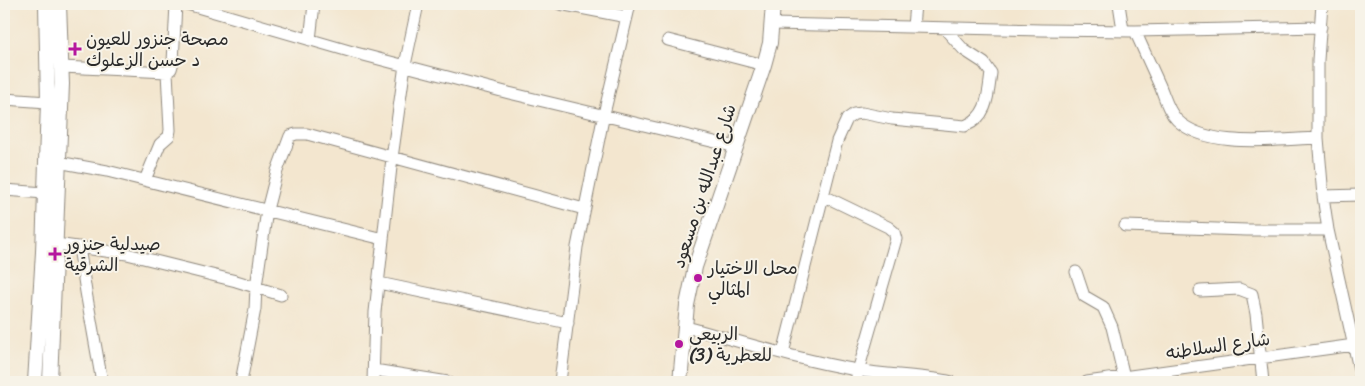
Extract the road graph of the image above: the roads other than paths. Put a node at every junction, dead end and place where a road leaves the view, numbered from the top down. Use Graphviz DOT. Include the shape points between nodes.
graph roads {
  1 [pos="46,4"];
  2 [pos="59,4"];
  3 [pos="176,4"];
  4 [pos="187,4"];
  5 [pos="314,4"];
  6 [pos="418,4"];
  7 [pos="560,4"];
  8 [pos="630,4"];
  9 [pos="773,4"];
  10 [pos="915,4"];
  11 [pos="1119,4"];
  12 [pos="1322,4"];
  13 [pos="627,17"];
  14 [pos="772,24"];
  15 [pos="1321,26"];
  16 [pos="913,27"];
  17 [pos="944,28"];
  18 [pos="1129,30"];
  19 [pos="310,40"];
  20 [pos="668,40"];
  21 [pos="764,64"];
  22 [pos="405,65"];
  23 [pos="62,67"];
  24 [pos="167,72"];
  25 [pos="4,99"];
  26 [pos="48,102"];
  27 [pos="604,114"];
  28 [pos="1318,138"];
  29 [pos="736,147"];
  30 [pos="392,158"];
  31 [pos="58,162"];
  32 [pos="144,180"];
  33 [pos="4,190"];
  34 [pos="45,192"];
  35 [pos="1361,195"];
  36 [pos="824,196"];
  37 [pos="1323,196"];
  38 [pos="584,209"];
  39 [pos="267,210"];
  40 [pos="1125,226"];
  41 [pos="1328,230"];
  42 [pos="383,238"];
  43 [pos="56,244"];
  44 [pos="79,247"];
  45 [pos="1076,272"];
  46 [pos="379,283"];
  47 [pos="256,287"];
  48 [pos="1200,291"];
  49 [pos="281,295"];
  50 [pos="568,323"];
  51 [pos="1355,325"];
  52 [pos="686,327"];
  53 [pos="1354,345"];
  54 [pos="783,353"];
  55 [pos="1260,357"];
  56 [pos="374,370"];
  57 [pos="857,376"];
  58 [pos="1124,377"];
  59 [pos="1361,378"];
  60 [pos="35,382"];
  61 [pos="50,382"];
  62 [pos="102,382"];
  63 [pos="240,382"];
  64 [pos="373,382"];
  65 [pos="448,382"];
  66 [pos="560,382"];
  67 [pos="680,382"];
  68 [pos="952,382"];
  69 [pos="1087,382"];
  70 [pos="1263,382"];
  1 -- 26 [label="street"];
  2 -- 23 [label="street"];
  3 -- 24 [label="street" via="172,62"];
  4 -- 19 [label="street"];
  5 -- 19 [label="street"];
  6 -- 22 [label="street"];
  7 -- 13 [label="street"];
  8 -- 13 [label="street"];
  9 -- 14 [label="street, شارع عبدالله بن مسعود"];
  10 -- 16 [label="street"];
  11 -- 18 [label="street"];
  12 -- 15 [label="street"];
  13 -- 27 [label="street"];
  14 -- 16 [label="street"];
  14 -- 21 [label="street, شارع عبدالله بن مسعود"];
  15 -- 18 [label="street"];
  15 -- 28 [label="street"];
  16 -- 17 [label="street"];
  17 -- 18 [label="street"];
  17 -- 36 [label="street" via="991,73 983,113 965,126 854,114 847,119 837,141"];
  18 -- 28 [label="street" via="1168,108 1190,129 1230,140"];
  19 -- 22 [label="street"];
  20 -- 21 [label="street"];
  21 -- 29 [label="street, شارع عبدالله بن مسعود"];
  22 -- 27 [label="street"];
  22 -- 30 [label="street"];
  23 -- 24 [label="street"];
  23 -- 31 [label="street"];
  24 -- 32 [label="street" via="169,136 160,144"];
  25 -- 26 [label="street"];
  26 -- 34 [label="street"];
  27 -- 29 [label="street"];
  27 -- 38 [label="street"];
  28 -- 37 [label="street"];
  29 -- 52 [label="street, شارع عبدالله بن مسعود" via="701,247 691,285"];
  30 -- 38 [label="street"];
  30 -- 39 [label="street" via="307,134 290,136"];
  30 -- 42 [label="street"];
  31 -- 32 [label="street"];
  31 -- 43 [label="street"];
  32 -- 39 [label="street"];
  33 -- 34 [label="street"];
  34 -- 60 [label="street"];
  35 -- 37 [label="street"];
  36 -- 54 [label="street"];
  36 -- 57 [label="street" via="888,227 896,238"];
  37 -- 41 [label="street"];
  38 -- 50 [label="street"];
  39 -- 42 [label="street"];
  39 -- 47 [label="street"];
  40 -- 41 [label="street"];
  41 -- 51 [label="street"];
  42 -- 46 [label="street"];
  43 -- 44 [label="street"];
  43 -- 61 [label="street"];
  44 -- 47 [label="street" via="127,254"];
  44 -- 62 [label="street"];
  45 -- 58 [label="street" via="1084,296 1103,307 1112,327"];
  46 -- 50 [label="street"];
  46 -- 56 [label="street"];
  47 -- 49 [label="street"];
  47 -- 63 [label="street" via="255,309"];
  48 -- 55 [label="street" via="1239,289 1252,294"];
  50 -- 66 [label="street"];
  51 -- 53 [label="street"];
  52 -- 54 [label="street"];
  52 -- 67 [label="street, شارع عبدالله بن مسعود"];
  53 -- 55 [label="street, شارع السلاطنه"];
  53 -- 59 [label="street"];
  54 -- 57 [label="street"];
  55 -- 58 [label="street, شارع السلاطنه"];
  55 -- 70 [label="street"];
  56 -- 64 [label="street"];
  56 -- 65 [label="street"];
  57 -- 68 [label="street" via="928,377"];
  58 -- 69 [label="street, شارع السلاطنه"];
}
